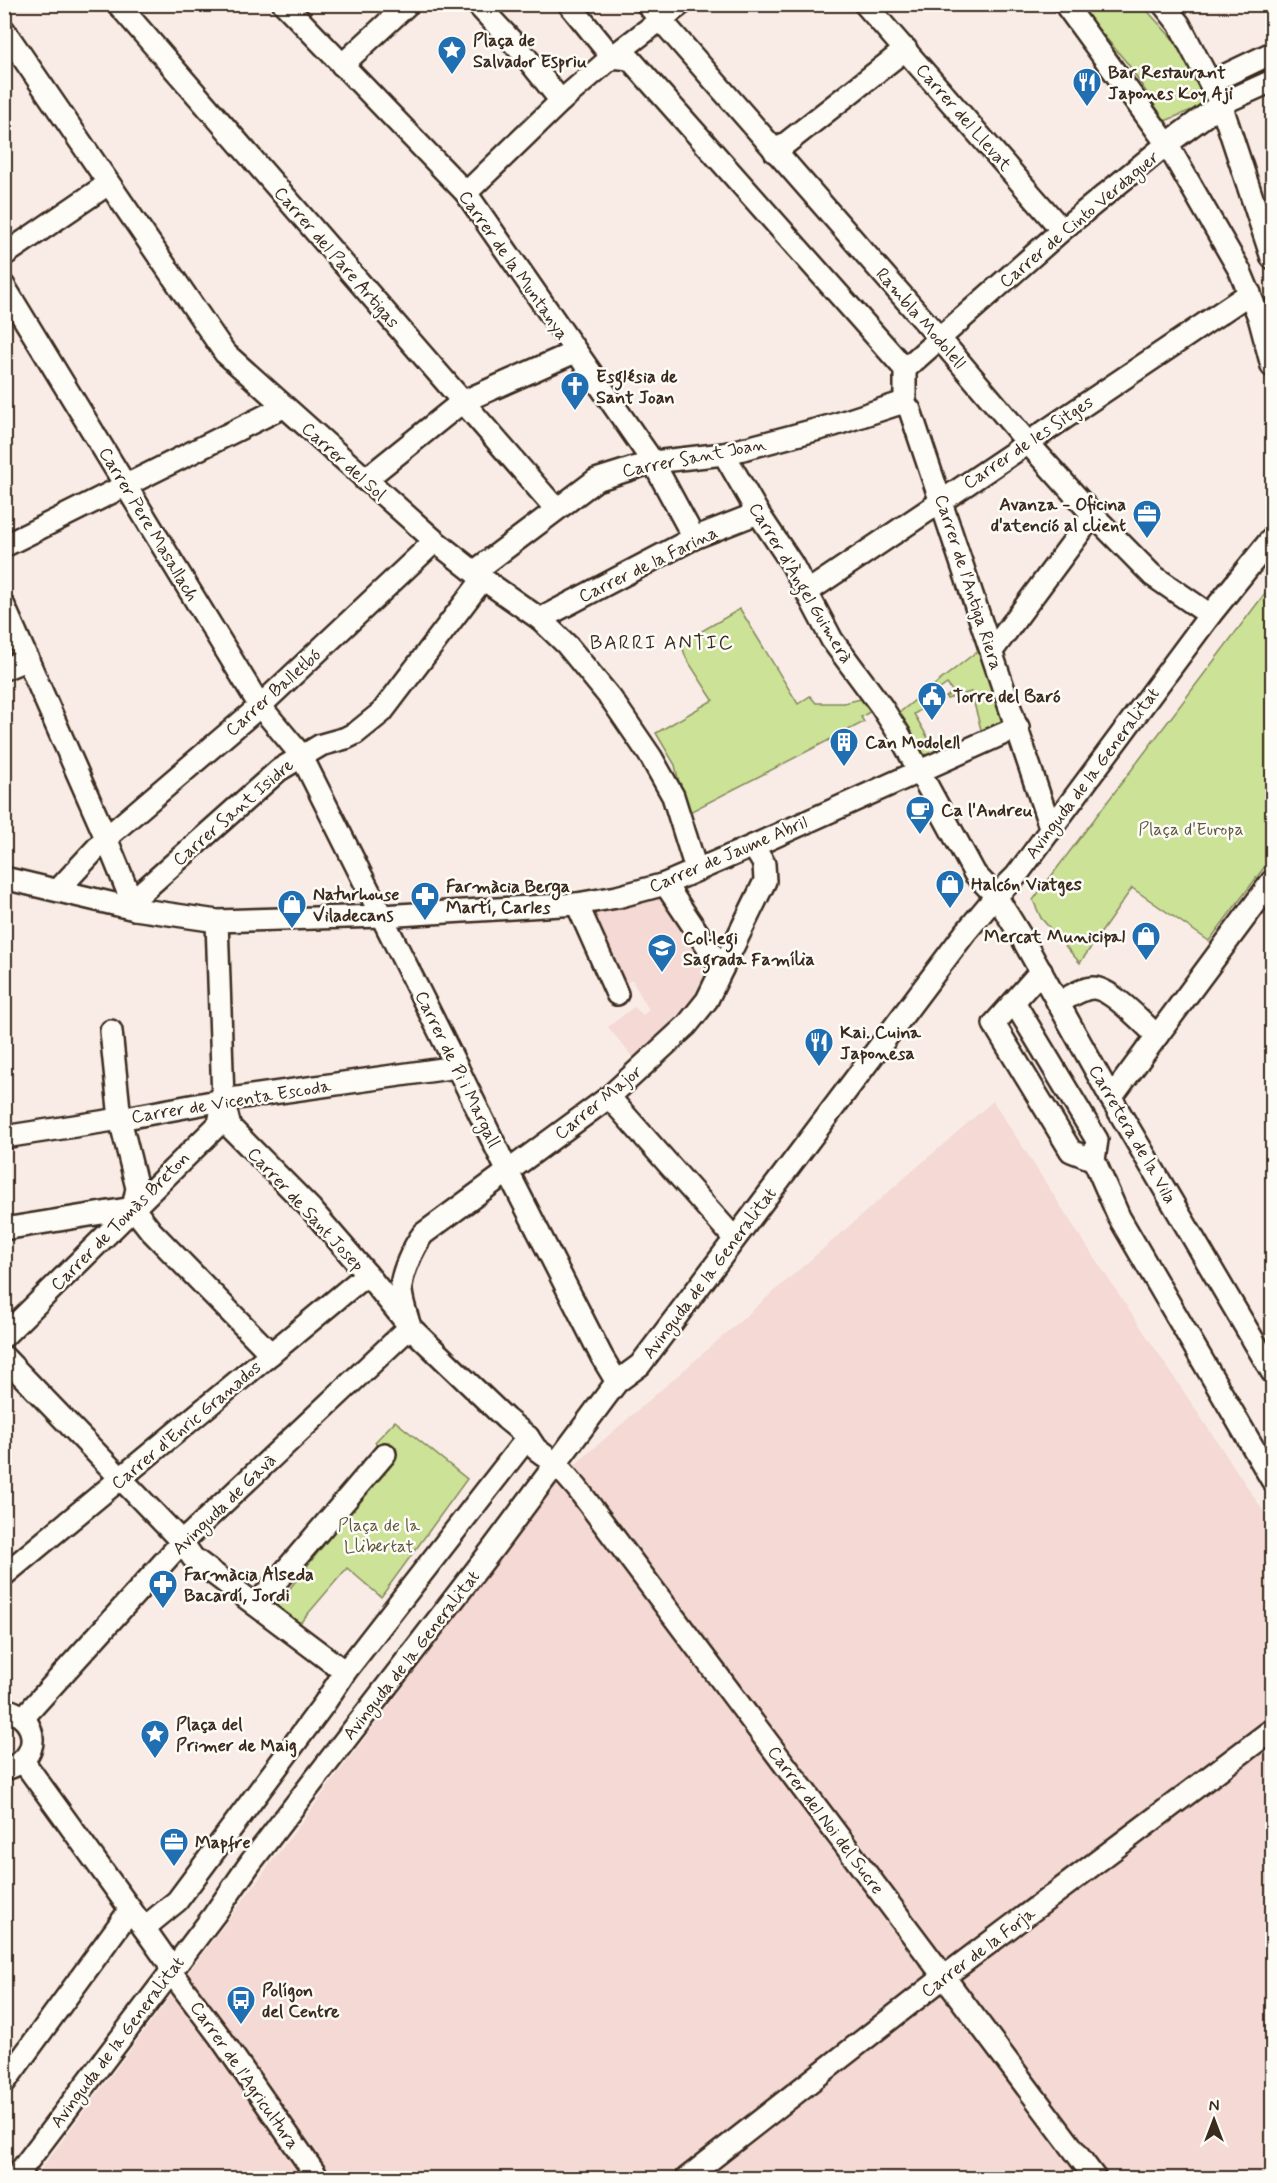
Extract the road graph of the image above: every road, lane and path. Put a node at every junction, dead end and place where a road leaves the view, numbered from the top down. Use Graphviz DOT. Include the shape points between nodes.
graph roads {
  1 [pos="118,4"];
  2 [pos="284,4"];
  3 [pos="408,4"];
  4 [pos="477,4"];
  5 [pos="569,4"];
  6 [pos="647,4"];
  7 [pos="681,4"];
  8 [pos="865,4"];
  9 [pos="1163,4"];
  10 [pos="1070,6"];
  11 [pos="660,21"];
  12 [pos="4,30"];
  13 [pos="906,49"];
  14 [pos="1272,53"];
  15 [pos="612,57"];
  16 [pos="342,64"];
  17 [pos="1272,81"];
  18 [pos="1211,82"];
  19 [pos="561,101"];
  20 [pos="1221,104"];
  21 [pos="1167,144"];
  22 [pos="776,152"];
  23 [pos="108,184"];
  24 [pos="466,193"];
  25 [pos="1062,230"];
  26 [pos="4,255"];
  27 [pos="1272,258"];
  28 [pos="4,286"];
  29 [pos="1250,293"];
  30 [pos="940,339"];
  31 [pos="575,352"];
  32 [pos="1272,366"];
  33 [pos="905,369"];
  34 [pos="462,402"];
  35 [pos="905,404"];
  36 [pos="283,407"];
  37 [pos="1028,443"];
  38 [pos="724,454"];
  39 [pos="653,462"];
  40 [pos="365,480"];
  41 [pos="125,485"];
  42 [pos="941,499"];
  43 [pos="556,509"];
  44 [pos="758,513"];
  45 [pos="1093,515"];
  46 [pos="694,538"];
  47 [pos="1272,538"];
  48 [pos="435,541"];
  49 [pos="4,546"];
  50 [pos="478,575"];
  51 [pos="807,592"];
  52 [pos="4,606"];
  53 [pos="1210,615"];
  54 [pos="540,619"];
  55 [pos="992,651"];
  56 [pos="28,659"];
  57 [pos="4,669"];
  58 [pos="260,706"];
  59 [pos="1018,727"];
  60 [pos="302,755"];
  61 [pos="918,771"];
  62 [pos="1051,830"];
  63 [pos="106,838"];
  64 [pos="753,846"];
  65 [pos="696,869"];
  66 [pos="4,878"];
  67 [pos="1272,881"];
  68 [pos="665,884"];
  69 [pos="58,890"];
  70 [pos="996,896"];
  71 [pos="134,904"];
  72 [pos="577,904"];
  73 [pos="382,916"];
  74 [pos="217,921"];
  75 [pos="722,969"];
  76 [pos="1041,971"];
  77 [pos="617,994"];
  78 [pos="1014,1002"];
  79 [pos="1058,1002"];
  80 [pos="111,1031"];
  81 [pos="1157,1036"];
  82 [pos="457,1067"];
  83 [pos="609,1097"];
  84 [pos="1111,1098"];
  85 [pos="223,1100"];
  86 [pos="120,1119"];
  87 [pos="4,1137"];
  88 [pos="1094,1160"];
  89 [pos="508,1172"];
  90 [pos="133,1208"];
  91 [pos="4,1229"];
  92 [pos="734,1238"];
  93 [pos="367,1274"];
  94 [pos="410,1328"];
  95 [pos="4,1336"];
  96 [pos="271,1354"];
  97 [pos="4,1357"];
  98 [pos="1272,1372"];
  99 [pos="617,1382"];
  100 [pos="528,1437"];
  101 [pos="385,1454"];
  102 [pos="556,1464"];
  103 [pos="122,1479"];
  104 [pos="1272,1480"];
  105 [pos="182,1542"];
  106 [pos="4,1575"];
  107 [pos="256,1605"];
  108 [pos="345,1672"];
  109 [pos="9,1711"];
  110 [pos="1272,1730"];
  111 [pos="14,1765"];
  112 [pos="130,1910"];
  113 [pos="144,1928"];
  114 [pos="171,1972"];
  115 [pos="944,1977"];
  116 [pos="4,2083"];
  117 [pos="15,2178"];
  118 [pos="318,2178"];
  119 [pos="687,2178"];
  120 [pos="1095,2178"];
  1 -- 34 [label="street, Carrer del Pare Artigas"];
  2 -- 16 [label="street, Carrer de la Muntanya"];
  3 -- 16 [label="street"];
  4 -- 19 [label="street"];
  5 -- 15 [label="street"];
  6 -- 11 [label="street, Rambla Modolell"];
  7 -- 11 [label="street"];
  8 -- 13 [label="street, Carrer del Llevat"];
  9 -- 18 [label="street" via="1179,24"];
  10 -- 21 [label="street"];
  11 -- 15 [label="street"];
  11 -- 22 [label="street, Rambla Modolell"];
  12 -- 23 [label="street, Carrer del Sol"];
  13 -- 22 [label="street"];
  13 -- 25 [label="street, Carrer del Llevat"];
  14 -- 18 [label="street"];
  15 -- 19 [label="street"];
  15 -- 33 [label="street" via="630,59"];
  16 -- 24 [label="street, Carrer de la Muntanya"];
  17 -- 20 [label="street, Carrer de Cinto Verdaguer"];
  18 -- 20 [label="street"];
  19 -- 24 [label="street"];
  20 -- 21 [label="street, Carrer de Cinto Verdaguer"];
  20 -- 27 [label="street"];
  21 -- 25 [label="street, Carrer de Cinto Verdaguer"];
  21 -- 29 [label="street"];
  22 -- 30 [label="street, Rambla Modolell"];
  23 -- 26 [label="street"];
  23 -- 36 [label="street, Carrer del Sol" via="225,353"];
  24 -- 31 [label="street, Carrer de la Muntanya"];
  25 -- 30 [label="street, Carrer de Cinto Verdaguer"];
  28 -- 41 [label="street, Carrer Pere Masallach"];
  29 -- 32 [label="street"];
  29 -- 37 [label="street, Carrer de les Sitges"];
  30 -- 33 [label="street, Carrer de Cinto Verdaguer"];
  30 -- 37 [label="street, Rambla Modolell"];
  31 -- 34 [label="street"];
  31 -- 39 [label="street, Carrer de la Muntanya"];
  33 -- 35 [label="street"];
  34 -- 40 [label="street"];
  34 -- 43 [label="street, Carrer del Pare Artigas"];
  35 -- 38 [label="street, Carrer Sant Joan"];
  35 -- 42 [label="street, Carrer de l'Antiga Riera"];
  36 -- 40 [label="street, Carrer del Sol"];
  36 -- 41 [label="street"];
  37 -- 42 [label="street, Carrer de les Sitges"];
  37 -- 45 [label="street, Rambla Modolell"];
  38 -- 39 [label="street, Carrer Sant Joan"];
  38 -- 44 [label="street, Carrer d'Àngel Guimerà"];
  39 -- 43 [label="street, Carrer Sant Joan" via="597,480"];
  39 -- 46 [label="street, Carrer de la Muntanya"];
  40 -- 48 [label="street, Carrer del Sol"];
  41 -- 49 [label="street"];
  41 -- 58 [label="street, Carrer Pere Masallach"];
  42 -- 51 [label="street, Carrer de les Sitges"];
  42 -- 55 [label="street, Carrer de l'Antiga Riera"];
  43 -- 50 [label="street, Carrer Sant Joan"];
  44 -- 46 [label="street, Carrer de la Farina"];
  44 -- 51 [label="street, Carrer d'Àngel Guimerà"];
  45 -- 53 [label="street, Rambla Modolell" via="1152,574"];
  45 -- 55 [label="street"];
  46 -- 54 [label="street, Carrer de la Farina"];
  47 -- 53 [label="street, Avinguda de la Generalitat"];
  48 -- 50 [label="street, Carrer del Sol"];
  48 -- 58 [label="street, Carrer Balletbó"];
  50 -- 54 [label="street, Carrer del Sol"];
  50 -- 60 [label="street, Carrer Sant Isidre" via="382,712 346,738"];
  51 -- 61 [label="street, Carrer d'Àngel Guimerà" via="832,640 881,706"];
  52 -- 56 [label="street"];
  53 -- 62 [label="street, Avinguda de la Generalitat"];
  54 -- 65 [label="street, Carrer del Sol" via="612,700 651,757 673,796"];
  55 -- 59 [label="street, Carrer de l'Antiga Riera"];
  56 -- 57 [label="street"];
  56 -- 63 [label="street"];
  58 -- 60 [label="street, Carrer Pere Masallach"];
  58 -- 63 [label="street, Carrer Balletbó"];
  59 -- 61 [label="street, Carrer de Jaume Abril"];
  59 -- 62 [label="street, Carrer de l'Antiga Riera"];
  60 -- 71 [label="street, Carrer Sant Isidre" via="279,770"];
  60 -- 73 [label="street, Carrer de Pi i Margall"];
  61 -- 64 [label="street, Carrer de Jaume Abril"];
  61 -- 70 [label="street, Carrer d'Àngel Guimerà" via="975,874"];
  62 -- 70 [label="street, Avinguda de la Generalitat"];
  63 -- 69 [label="street, Carrer Balletbó"];
  63 -- 71 [label="street"];
  64 -- 65 [label="street, Carrer de Jaume Abril"];
  64 -- 75 [label="street, Carrer Major" via="764,864 765,881"];
  65 -- 68 [label="street, Carrer de Jaume Abril"];
  66 -- 69 [label="street"];
  67 -- 81 [label="street"];
  68 -- 72 [label="street, Carrer de Jaume Abril"];
  68 -- 75 [label="street"];
  69 -- 71 [label="street, Carrer de Jaume Abril"];
  70 -- 76 [label="street, Carretera de la Vila"];
  70 -- 92 [label="street, Avinguda de la Generalitat"];
  71 -- 74 [label="street, Carrer de Jaume Abril"];
  72 -- 73 [label="street, Carrer de Jaume Abril"];
  72 -- 77 [label="street"];
  73 -- 74 [label="street, Carrer de Jaume Abril"];
  73 -- 82 [label="street, Carrer de Pi i Margall"];
  74 -- 85 [label="street, Carrer de Sant Josep"];
  75 -- 83 [label="street, Carrer Major" via="707,1000 687,1025"];
  76 -- 78 [label="street"];
  76 -- 79 [label="street, Carretera de la Vila"];
  78 -- 88 [label="street, Carretera de la Vila" via="1097,1140"];
  78 -- 88 [label="street" via="994,1024 1071,1152"];
  79 -- 81 [label="street" via="1092,988 1101,990"];
  79 -- 84 [label="street, Carretera de la Vila"];
  80 -- 86 [label="street"];
  81 -- 84 [label="street"];
  82 -- 85 [label="street, Carrer de Vicenta Escoda"];
  82 -- 89 [label="street, Carrer de Pi i Margall"];
  83 -- 89 [label="street, Carrer Major"];
  83 -- 92 [label="street"];
  84 -- 98 [label="street, Carretera de la Vila"];
  85 -- 86 [label="street, Carrer de Vicenta Escoda"];
  85 -- 90 [label="street, Carrer de Tomàs Breton" via="219,1124"];
  85 -- 93 [label="street, Carrer de Sant Josep" via="230,1127 311,1209"];
  86 -- 87 [label="street, Carrer de Vicenta Escoda"];
  86 -- 90 [label="street" via="137,1188"];
  88 -- 104 [label="street, Carretera de la Vila" via="1119,1217"];
  89 -- 94 [label="street, Carrer Major" via="416,1243 401,1291"];
  89 -- 99 [label="street, Carrer de Pi i Margall"];
  90 -- 91 [label="street"];
  90 -- 95 [label="street, Carrer de Tomàs Breton"];
  90 -- 96 [label="street"];
  92 -- 99 [label="street, Avinguda de la Generalitat" via="640,1365"];
  93 -- 94 [label="street, Carrer de Sant Josep"];
  93 -- 96 [label="street, Carrer d'Enric Granados"];
  94 -- 100 [label="street, Carrer de Sant Josep"];
  94 -- 105 [label="street, Avinguda de Gavà"];
  96 -- 103 [label="street, Carrer d'Enric Granados"];
  97 -- 103 [label="street"];
  99 -- 102 [label="street, Avinguda de la Generalitat"];
  100 -- 102 [label="street, Carrer del Noi del Sucre"];
  100 -- 108 [label="street"];
  101 -- 107 [label="street"];
  102 -- 114 [label="street, Avinguda de la Generalitat"];
  102 -- 115 [label="street, Carrer del Noi del Sucre"];
  103 -- 105 [label="street"];
  103 -- 106 [label="street, Carrer d'Enric Granados"];
  105 -- 107 [label="street" via="194,1558"];
  105 -- 109 [label="street, Avinguda de Gavà"];
  107 -- 108 [label="street"];
  108 -- 113 [label="street" via="177,1901"];
  109 -- 111 [label="street" via="29,1726 32,1745 29,1754"];
  110 -- 115 [label="street, Carrer de la Forja"];
  111 -- 112 [label="street, Carrer de l'Agricultura"];
  112 -- 113 [label="street, Carrer de l'Agricultura"];
  112 -- 116 [label="street"];
  113 -- 114 [label="street, Carrer de l'Agricultura"];
  114 -- 117 [label="street, Avinguda de la Generalitat"];
  114 -- 118 [label="street, Carrer de l'Agricultura"];
  115 -- 119 [label="street, Carrer de la Forja"];
  115 -- 120 [label="street, Carrer del Noi del Sucre"];
}
